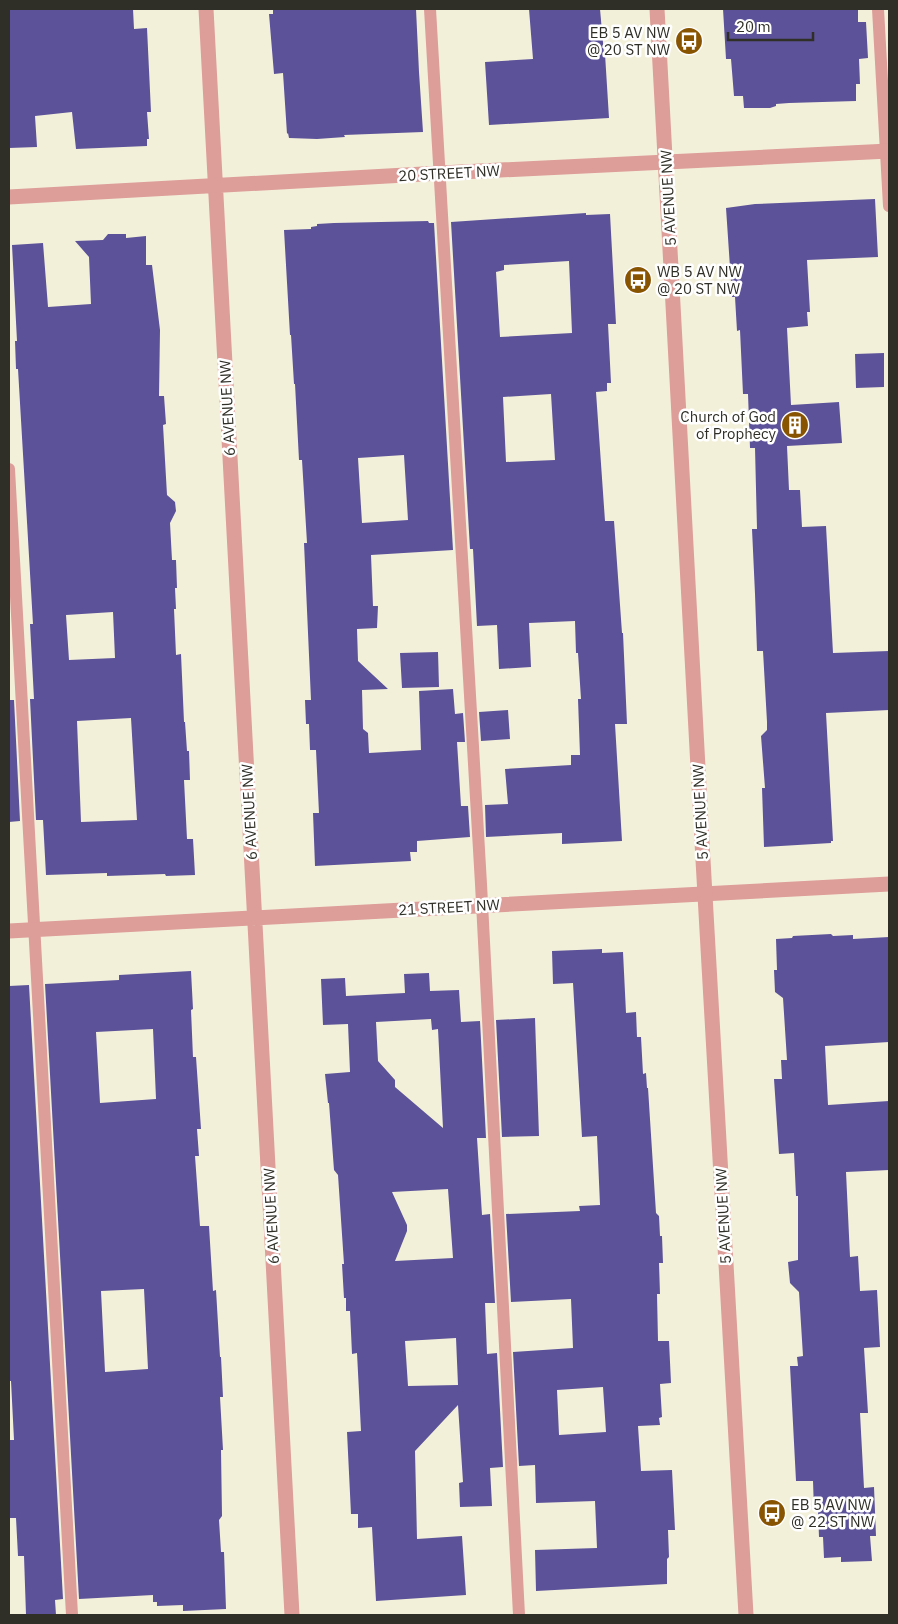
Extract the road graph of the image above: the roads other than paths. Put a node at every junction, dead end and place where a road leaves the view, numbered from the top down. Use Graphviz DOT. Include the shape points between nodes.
graph roads {
  1 [pos="206,9"];
  2 [pos="430,9"];
  3 [pos="657,9"];
  4 [pos="878,9"];
  5 [pos="888,151"];
  6 [pos="667,161"];
  7 [pos="441,173"];
  8 [pos="215,186"];
  9 [pos="9,197"];
  10 [pos="889,206"];
  11 [pos="9,469"];
  12 [pos="889,884"];
  13 [pos="705,894"];
  14 [pos="482,904"];
  15 [pos="254,919"];
  16 [pos="34,930"];
  17 [pos="9,931"];
  18 [pos="72,1615"];
  19 [pos="292,1615"];
  20 [pos="519,1615"];
  21 [pos="746,1615"];
  1 -- 8 [label="street, 6 AVENUE NW"];
  2 -- 7 [label="lane"];
  3 -- 6 [label="street, 5 AVENUE NW"];
  4 -- 5 [label="lane"];
  5 -- 6 [label="street, 20 STREET NW"];
  5 -- 10 [label="lane"];
  6 -- 7 [label="street, 20 STREET NW"];
  6 -- 13 [label="street, 5 AVENUE NW"];
  7 -- 8 [label="street, 20 STREET NW"];
  7 -- 14 [label="lane"];
  8 -- 9 [label="street, 20 STREET NW"];
  8 -- 15 [label="street, 6 AVENUE NW"];
  11 -- 16 [label="lane"];
  12 -- 13 [label="street, 21 STREET NW"];
  13 -- 14 [label="street, 21 STREET NW"];
  13 -- 21 [label="street, 5 AVENUE NW"];
  14 -- 15 [label="street, 21 STREET NW"];
  14 -- 20 [label="lane"];
  15 -- 16 [label="street, 21 STREET NW"];
  15 -- 19 [label="street, 6 AVENUE NW"];
  16 -- 17 [label="street, 21 STREET NW"];
  16 -- 18 [label="lane"];
}
